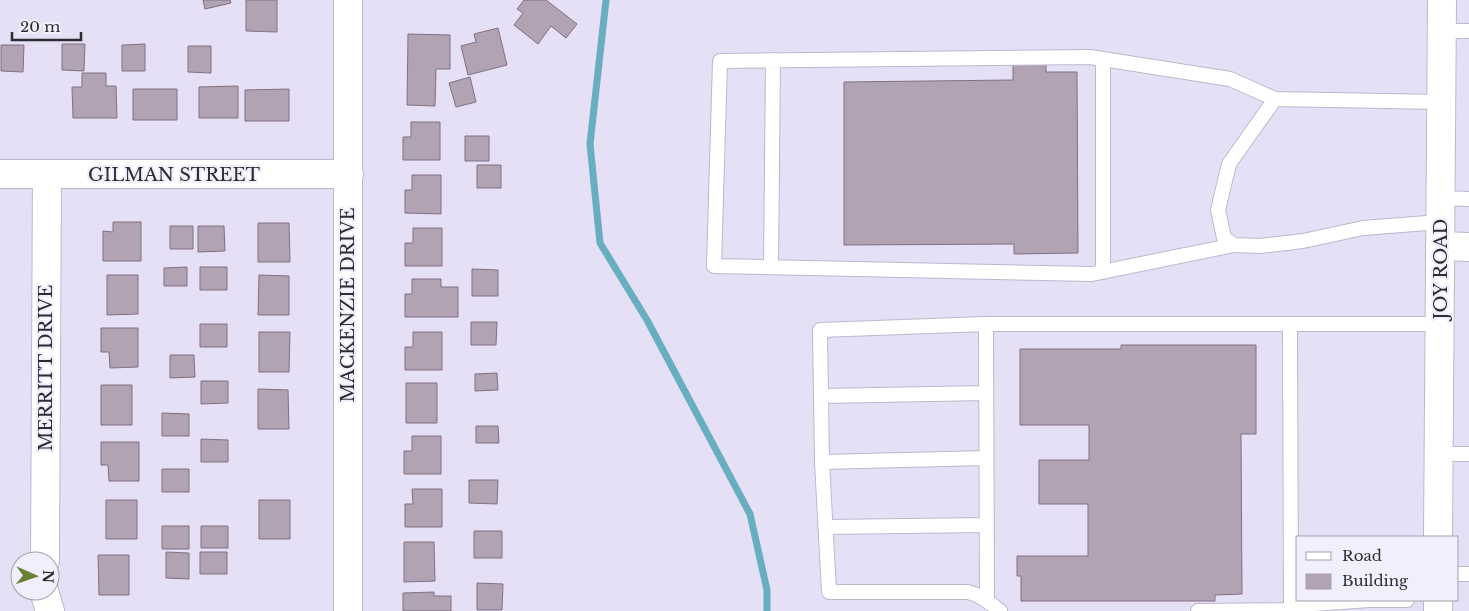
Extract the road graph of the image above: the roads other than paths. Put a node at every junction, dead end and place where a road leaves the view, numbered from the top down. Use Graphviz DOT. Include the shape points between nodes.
graph roads {
  1 [pos="348,0"];
  2 [pos="1442,0"];
  3 [pos="1441,31"];
  4 [pos="1469,31"];
  5 [pos="1103,59"];
  6 [pos="773,60"];
  7 [pos="1274,99"];
  8 [pos="1441,102"];
  9 [pos="0,174"];
  10 [pos="47,174"];
  11 [pos="349,174"];
  12 [pos="1469,199"];
  13 [pos="1440,222"];
  14 [pos="1234,245"];
  15 [pos="1469,247"];
  16 [pos="771,267"];
  17 [pos="1103,272"];
  18 [pos="986,324"];
  19 [pos="1290,324"];
  20 [pos="1441,324"];
  21 [pos="986,393"];
  22 [pos="821,396"];
  23 [pos="1440,454"];
  24 [pos="1469,454"];
  25 [pos="986,458"];
  26 [pos="822,462"];
  27 [pos="986,525"];
  28 [pos="825,527"];
  29 [pos="1438,536"];
  30 [pos="46,551"];
  31 [pos="987,600"];
  32 [pos="1355,601"];
  33 [pos="1291,610"];
  34 [pos="348,611"];
  35 [pos="1000,611"];
  36 [pos="1198,611"];
  1 -- 11 [label="street, MACKENZIE DRIVE"];
  2 -- 3 [label="street, JOY ROAD"];
  3 -- 4 [label="lane"];
  3 -- 8 [label="street, JOY ROAD"];
  5 -- 6 [label="lane"];
  5 -- 7 [label="lane" via="1230,79"];
  5 -- 17 [label="lane"];
  6 -- 16 [label="lane"];
  6 -- 16 [label="lane" via="720,61 714,266"];
  7 -- 8 [label="lane"];
  7 -- 14 [label="lane" via="1229,164 1218,210 1224,238"];
  8 -- 13 [label="street, JOY ROAD"];
  9 -- 10 [label="street, GILMAN STREET"];
  10 -- 11 [label="street, GILMAN STREET"];
  10 -- 30 [label="street, MERRITT DRIVE"];
  11 -- 34 [label="street, MACKENZIE DRIVE"];
  12 -- 13 [label="lane"];
  13 -- 14 [label="lane" via="1363,228 1260,246"];
  13 -- 15 [label="street"];
  13 -- 20 [label="street, JOY ROAD"];
  14 -- 17 [label="lane"];
  16 -- 17 [label="lane"];
  18 -- 19 [label="lane"];
  18 -- 21 [label="lane"];
  18 -- 22 [label="lane" via="820,330"];
  19 -- 20 [label="lane"];
  19 -- 33 [label="lane"];
  20 -- 23 [label="street, JOY ROAD"];
  21 -- 22 [label="lane"];
  21 -- 25 [label="lane"];
  22 -- 26 [label="lane"];
  23 -- 24 [label="lane"];
  23 -- 29 [label="street, JOY ROAD"];
  25 -- 26 [label="lane"];
  25 -- 27 [label="lane"];
  26 -- 28 [label="lane"];
  27 -- 28 [label="lane"];
  27 -- 31 [label="lane"];
  28 -- 31 [label="lane" via="829,592 968,592"];
  31 -- 35 [label="lane"];
  32 -- 33 [label="lane" via="1313,604"];
  33 -- 36 [label="lane"];
}
